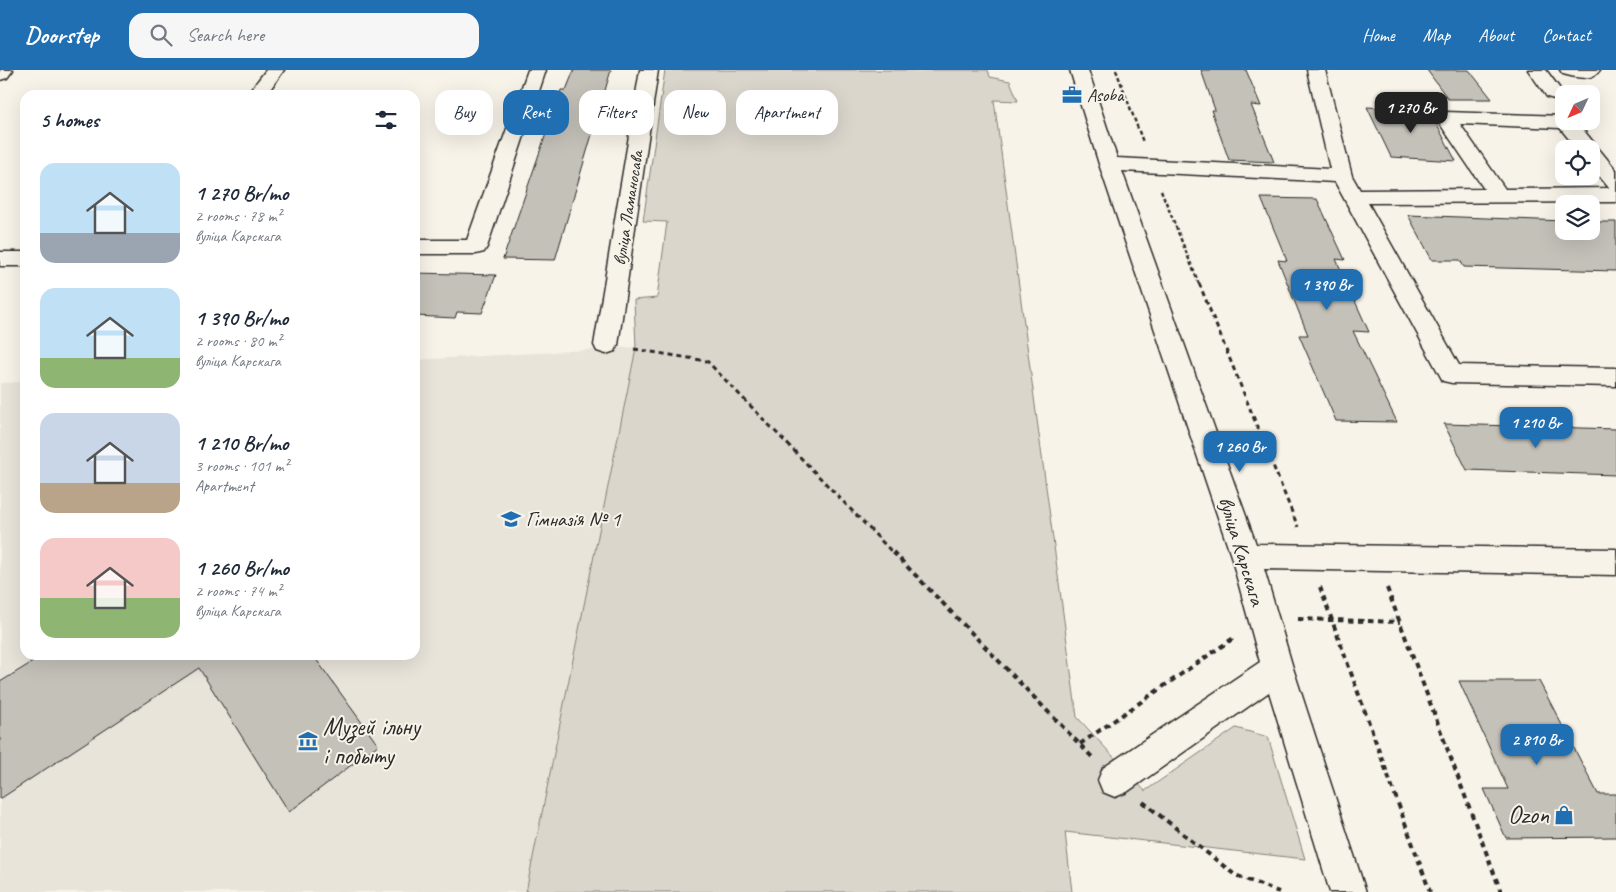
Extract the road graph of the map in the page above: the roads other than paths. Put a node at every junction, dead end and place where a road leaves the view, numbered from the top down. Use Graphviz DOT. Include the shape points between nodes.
graph roads {
  1 [pos="4,70"];
  2 [pos="275,70"];
  3 [pos="537,70"];
  4 [pos="649,70"];
  5 [pos="1079,70"];
  6 [pos="1316,70"];
  7 [pos="1538,70"];
  8 [pos="1569,70"];
  9 [pos="1591,70"];
  10 [pos="0,74"];
  11 [pos="260,90"];
  12 [pos="1554,94"];
  13 [pos="1581,140"];
  14 [pos="1110,164"];
  15 [pos="1600,164"];
  16 [pos="1342,176"];
  17 [pos="1616,183"];
  18 [pos="1616,195"];
  19 [pos="1499,196"];
  20 [pos="1354,197"];
  21 [pos="420,247"];
  22 [pos="0,259"];
  23 [pos="20,259"];
  24 [pos="606,345"];
  25 [pos="1616,377"];
  26 [pos="1246,556"];
  27 [pos="1616,562"];
  28 [pos="1276,668"];
  29 [pos="1115,780"];
  30 [pos="1348,892"];
  1 -- 10 [label="street"];
  2 -- 11 [label="street"];
  3 -- 21 [label="street" via="476,247"];
  4 -- 24 [label="street, вуліца Ламаносава"];
  5 -- 14 [label="street, вуліца Карскага"];
  6 -- 16 [label="street"];
  7 -- 12 [label="street"];
  8 -- 9 [label="street"];
  13 -- 19 [label="street" via="1566,122 1446,118"];
  14 -- 16 [label="street"];
  14 -- 26 [label="street, вуліца Карскага"];
  15 -- 17 [label="street"];
  16 -- 20 [label="street"];
  18 -- 20 [label="street"];
  20 -- 25 [label="street" via="1452,374"];
  22 -- 23 [label="street"];
  26 -- 27 [label="street"];
  26 -- 28 [label="street, вуліца Карскага"];
  28 -- 29 [label="street"];
  28 -- 30 [label="street, вуліца Карскага"];
}
